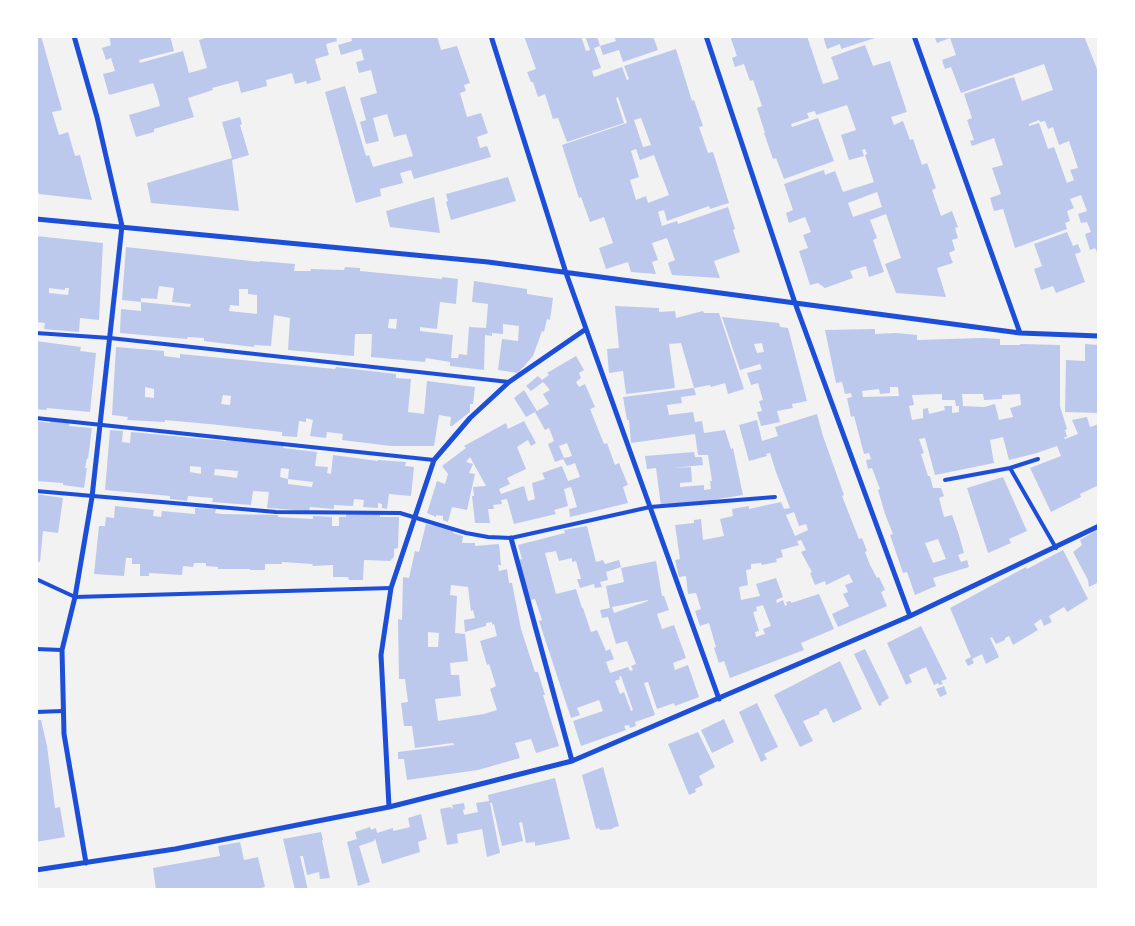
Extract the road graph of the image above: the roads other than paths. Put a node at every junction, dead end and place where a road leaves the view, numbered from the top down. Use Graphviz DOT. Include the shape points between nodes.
graph roads {
  1 [pos="74,36"];
  2 [pos="491,36"];
  3 [pos="706,36"];
  4 [pos="914,36"];
  5 [pos="36,219"];
  6 [pos="122,226"];
  7 [pos="566,273"];
  8 [pos="795,303"];
  9 [pos="586,329"];
  10 [pos="36,333"];
  11 [pos="1020,333"];
  12 [pos="1099,336"];
  13 [pos="110,338"];
  14 [pos="509,382"];
  15 [pos="36,418"];
  16 [pos="99,425"];
  17 [pos="1038,459"];
  18 [pos="434,460"];
  19 [pos="1010,468"];
  20 [pos="945,480"];
  21 [pos="36,491"];
  22 [pos="92,497"];
  23 [pos="776,498"];
  24 [pos="650,507"];
  25 [pos="415,517"];
  26 [pos="1099,526"];
  27 [pos="511,538"];
  28 [pos="1056,548"];
  29 [pos="36,579"];
  30 [pos="391,588"];
  31 [pos="75,597"];
  32 [pos="910,616"];
  33 [pos="36,649"];
  34 [pos="62,650"];
  35 [pos="719,699"];
  36 [pos="63,711"];
  37 [pos="36,712"];
  38 [pos="572,761"];
  39 [pos="389,807"];
  40 [pos="86,863"];
  41 [pos="36,870"];
  1 -- 6 [label="street" via="98,116"];
  2 -- 7 [label="street"];
  3 -- 8 [label="street"];
  4 -- 11 [label="street"];
  5 -- 6 [label="street"];
  6 -- 7 [label="street" via="488,262"];
  6 -- 13 [label="street"];
  7 -- 8 [label="street"];
  7 -- 9 [label="street"];
  8 -- 11 [label="street"];
  8 -- 32 [label="street"];
  9 -- 14 [label="street"];
  9 -- 24 [label="street"];
  10 -- 13 [label="lane"];
  11 -- 12 [label="street"];
  13 -- 14 [label="lane"];
  13 -- 16 [label="street"];
  14 -- 18 [label="street" via="470,418"];
  15 -- 16 [label="lane"];
  16 -- 18 [label="lane"];
  16 -- 22 [label="street"];
  17 -- 19 [label="lane"];
  18 -- 25 [label="street"];
  19 -- 20 [label="lane"];
  19 -- 28 [label="lane"];
  21 -- 22 [label="lane"];
  22 -- 25 [label="lane" via="276,512 400,513"];
  22 -- 31 [label="street"];
  23 -- 24 [label="lane"];
  24 -- 27 [label="lane"];
  24 -- 35 [label="street"];
  25 -- 27 [label="lane" via="466,533"];
  25 -- 30 [label="street"];
  26 -- 28 [label="street"];
  27 -- 38 [label="street"];
  28 -- 32 [label="street"];
  29 -- 31 [label="lane"];
  30 -- 31 [label="lane"];
  30 -- 39 [label="street" via="381,655"];
  31 -- 34 [label="street"];
  32 -- 35 [label="street"];
  33 -- 34 [label="lane"];
  34 -- 36 [label="street"];
  35 -- 38 [label="street"];
  36 -- 37 [label="lane"];
  36 -- 40 [label="street"];
  38 -- 39 [label="street"];
  39 -- 40 [label="street"];
  40 -- 41 [label="street"];
}
